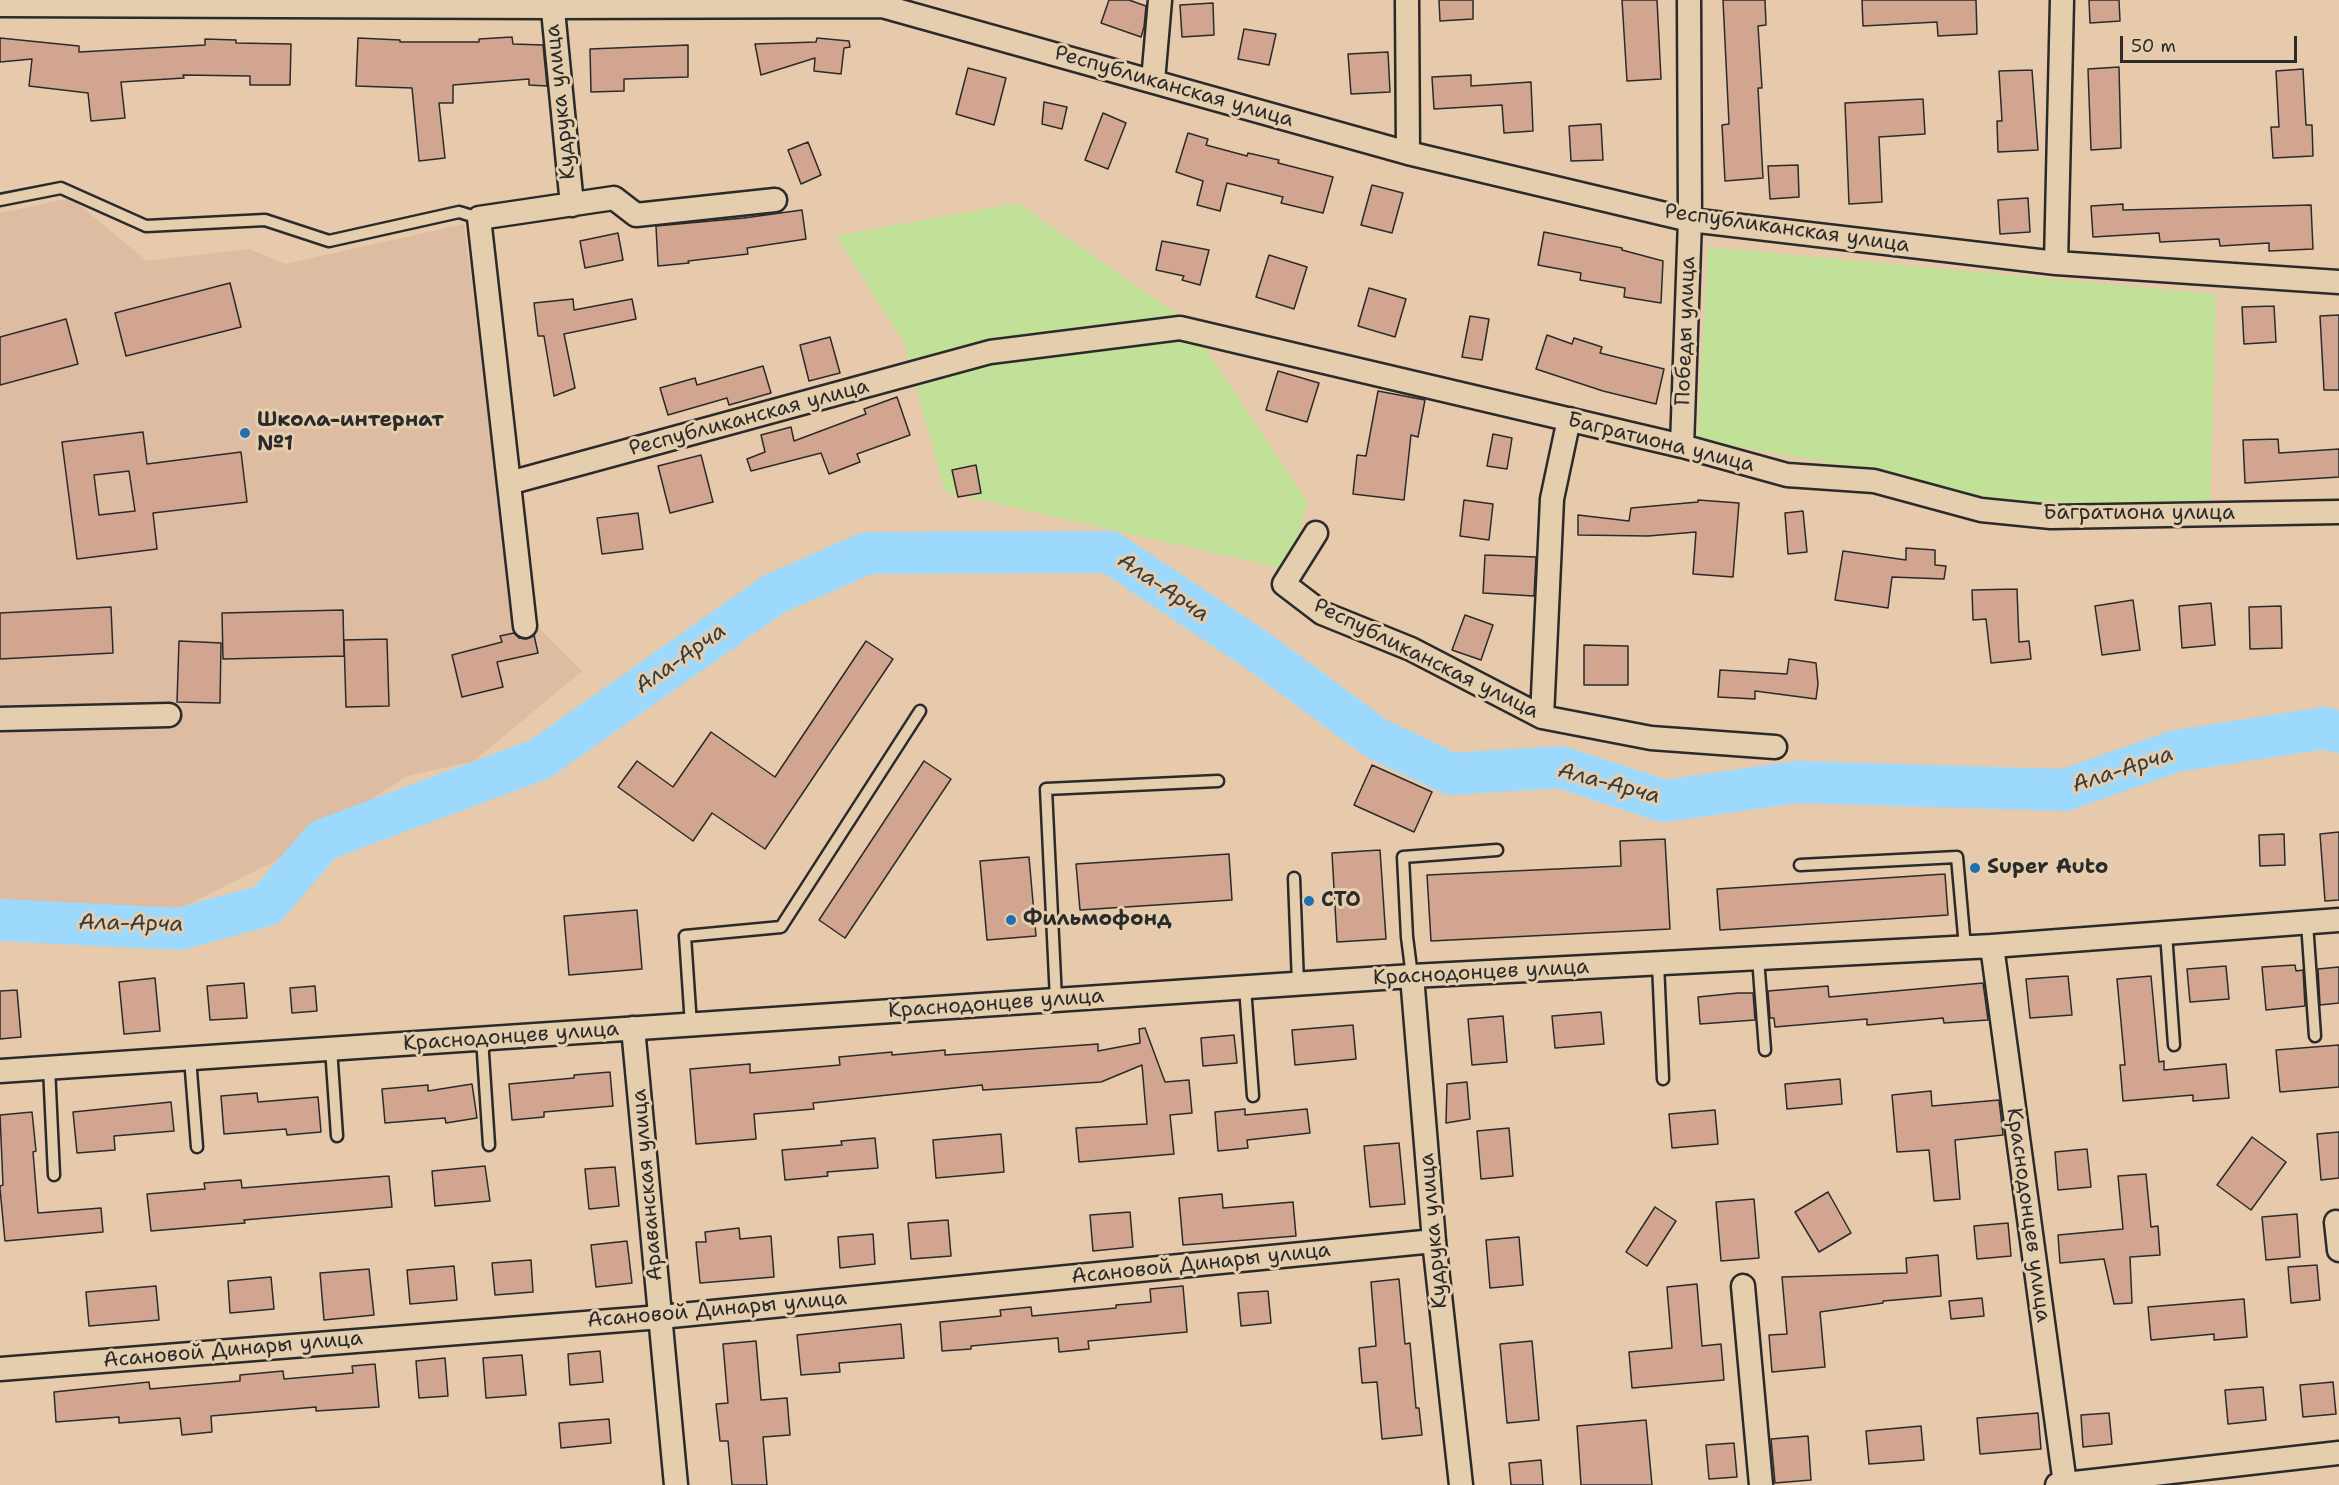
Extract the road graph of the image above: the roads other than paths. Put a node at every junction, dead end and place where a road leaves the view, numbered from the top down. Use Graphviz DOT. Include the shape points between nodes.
graph roads {
  1 [pos="1160,0"];
  2 [pos="1407,0"];
  3 [pos="1689,0"];
  4 [pos="2062,0"];
  5 [pos="882,3"];
  6 [pos="552,4"];
  7 [pos="0,5"];
  8 [pos="1153,81"];
  9 [pos="1408,153"];
  10 [pos="0,200"];
  11 [pos="776,200"];
  12 [pos="572,205"];
  13 [pos="479,218"];
  14 [pos="1690,220"];
  15 [pos="2056,262"];
  16 [pos="2339,282"];
  17 [pos="990,352"];
  18 [pos="1569,419"];
  19 [pos="1682,446"];
  20 [pos="509,483"];
  21 [pos="2339,512"];
  22 [pos="1316,533"];
  23 [pos="525,626"];
  24 [pos="920,711"];
  25 [pos="169,714"];
  26 [pos="1542,717"];
  27 [pos="0,719"];
  28 [pos="1775,747"];
  29 [pos="1218,781"];
  30 [pos="1497,850"];
  31 [pos="1800,864"];
  32 [pos="1294,878"];
  33 [pos="2339,920"];
  34 [pos="2307,923"];
  35 [pos="2166,933"];
  36 [pos="1992,946"];
  37 [pos="1965,947"];
  38 [pos="1758,958"];
  39 [pos="1658,963"];
  40 [pos="1412,976"];
  41 [pos="1298,984"];
  42 [pos="1245,987"];
  43 [pos="1056,1000"];
  44 [pos="691,1024"];
  45 [pos="633,1028"];
  46 [pos="2315,1036"];
  47 [pos="482,1038"];
  48 [pos="2174,1045"];
  49 [pos="331,1048"];
  50 [pos="1766,1050"];
  51 [pos="190,1058"];
  52 [pos="49,1067"];
  53 [pos="0,1071"];
  54 [pos="1663,1079"];
  55 [pos="1253,1096"];
  56 [pos="337,1136"];
  57 [pos="489,1145"];
  58 [pos="197,1147"];
  59 [pos="54,1175"];
  60 [pos="2336,1222"];
  61 [pos="1434,1241"];
  62 [pos="2339,1250"];
  63 [pos="1743,1286"];
  64 [pos="661,1317"];
  65 [pos="0,1369"];
  66 [pos="2339,1453"];
  67 [pos="2119,1482"];
  68 [pos="676,1485"];
  69 [pos="1461,1485"];
  70 [pos="1761,1485"];
  71 [pos="2061,1485"];
  1 -- 8 [label="street"];
  2 -- 9 [label="street"];
  3 -- 14 [label="street, Победы улица"];
  4 -- 15 [label="street"];
  5 -- 6 [label="street, Республиканская улица"];
  5 -- 8 [label="street, Республиканская улица"];
  6 -- 7 [label="street, Республиканская улица"];
  6 -- 12 [label="street, Кудрука улица"];
  8 -- 9 [label="street, Республиканская улица"];
  9 -- 14 [label="street, Республиканская улица"];
  10 -- 13 [label="lane" via="61,188 146,226 265,220 329,241 459,212"];
  11 -- 12 [label="street" via="636,215 614,198"];
  12 -- 13 [label="street"];
  13 -- 20 [label="street"];
  14 -- 15 [label="street, Республиканская улица"];
  14 -- 19 [label="street, Победы улица"];
  15 -- 16 [label="street, Республиканская улица"];
  17 -- 18 [label="street, Багратиона улица" via="1180,328"];
  17 -- 20 [label="street, Республиканская улица"];
  18 -- 19 [label="street, Багратиона улица"];
  18 -- 26 [label="street" via="1552,499"];
  19 -- 21 [label="street, Багратиона улица" via="1787,475 1874,482 1981,510 2051,517"];
  20 -- 23 [label="street"];
  22 -- 26 [label="street, Республиканская улица" via="1284,584 1322,613 1411,649"];
  24 -- 44 [label="lane" via="781,927 685,936"];
  25 -- 27 [label="street"];
  26 -- 28 [label="street, Республиканская улица" via="1651,738"];
  29 -- 43 [label="lane" via="1046,789"];
  30 -- 40 [label="lane" via="1403,856"];
  31 -- 37 [label="lane" via="1957,857"];
  32 -- 41 [label="lane"];
  33 -- 34 [label="street, Краснодонцев улица"];
  34 -- 35 [label="street, Краснодонцев улица"];
  34 -- 46 [label="lane"];
  35 -- 36 [label="street, Краснодонцев улица"];
  35 -- 48 [label="lane"];
  36 -- 37 [label="street, Краснодонцев улица"];
  36 -- 71 [label="street, Краснодонцев улица"];
  37 -- 38 [label="street, Краснодонцев улица"];
  38 -- 39 [label="street, Краснодонцев улица"];
  38 -- 50 [label="lane"];
  39 -- 40 [label="street, Краснодонцев улица"];
  39 -- 54 [label="lane"];
  40 -- 41 [label="street, Краснодонцев улица"];
  40 -- 61 [label="street, Кудрука улица"];
  41 -- 42 [label="street, Краснодонцев улица"];
  42 -- 43 [label="street, Краснодонцев улица"];
  42 -- 55 [label="lane"];
  43 -- 44 [label="street, Краснодонцев улица"];
  44 -- 45 [label="street, Краснодонцев улица"];
  45 -- 47 [label="street, Краснодонцев улица"];
  45 -- 64 [label="street, Араванская улица"];
  47 -- 49 [label="street, Краснодонцев улица"];
  47 -- 57 [label="lane"];
  49 -- 51 [label="street, Краснодонцев улица"];
  49 -- 56 [label="lane"];
  51 -- 52 [label="street, Краснодонцев улица"];
  51 -- 58 [label="lane"];
  52 -- 53 [label="street, Краснодонцев улица"];
  52 -- 59 [label="lane"];
  60 -- 62 [label="street"];
  61 -- 64 [label="street, Асановой Динары улица"];
  61 -- 69 [label="street, Кудрука улица"];
  63 -- 70 [label="street"];
  64 -- 65 [label="street, Асановой Динары улица"];
  64 -- 68 [label="street, Араванская улица"];
  66 -- 67 [label="street"];
  67 -- 71 [label="street"];
}
